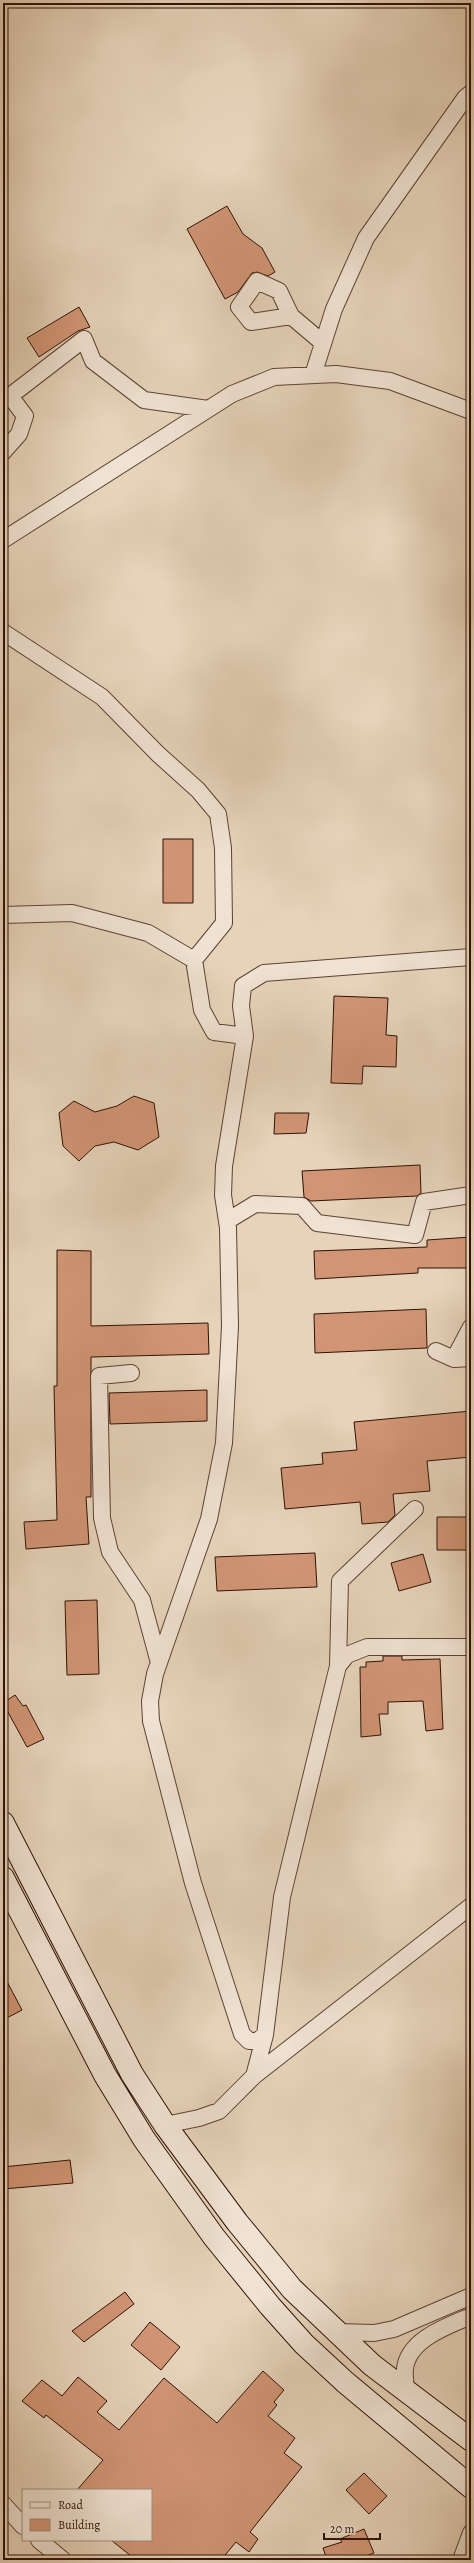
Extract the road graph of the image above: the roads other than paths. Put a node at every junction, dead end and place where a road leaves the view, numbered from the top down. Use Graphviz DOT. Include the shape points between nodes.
graph roads {
  1 [pos="471,93"];
  2 [pos="291,316"];
  3 [pos="323,343"];
  4 [pos="313,375"];
  5 [pos="208,409"];
  6 [pos="471,411"];
  7 [pos="3,452"];
  8 [pos="3,540"];
  9 [pos="3,632"];
  10 [pos="3,915"];
  11 [pos="471,957"];
  12 [pos="194,960"];
  13 [pos="245,1036"];
  14 [pos="471,1194"];
  15 [pos="227,1221"];
  16 [pos="471,1327"];
  17 [pos="436,1351"];
  18 [pos="471,1358"];
  19 [pos="454,1359"];
  20 [pos="131,1373"];
  21 [pos="415,1509"];
  22 [pos="471,1647"];
  23 [pos="159,1664"];
  24 [pos="338,1666"];
  25 [pos="3,1823"];
  26 [pos="3,1878"];
  27 [pos="471,1906"];
  28 [pos="265,2035"];
  29 [pos="254,2076"];
  30 [pos="165,2125"];
  31 [pos="471,2296"];
  32 [pos="471,2316"];
  33 [pos="338,2332"];
  34 [pos="406,2391"];
  35 [pos="471,2440"];
  36 [pos="471,2487"];
  37 [pos="3,2504"];
  38 [pos="22,2525"];
  39 [pos="471,2533"];
  40 [pos="40,2541"];
  41 [pos="62,2560"];
  42 [pos="461,2560"];
  1 -- 3 [label="street" via="366,238 334,309"];
  2 -- 3 [label="street"];
  3 -- 4 [label="street"];
  4 -- 5 [label="street" via="274,376 232,394"];
  4 -- 6 [label="street" via="336,374 390,381"];
  5 -- 7 [label="street" via="144,400 93,361 84,339 10,396 25,416 19,434"];
  5 -- 8 [label="street"];
  9 -- 12 [label="street" via="102,697 198,790 218,814 223,848 224,923"];
  10 -- 12 [label="street" via="72,913 148,933"];
  11 -- 13 [label="street" via="264,973 243,986 241,1006"];
  12 -- 13 [label="street" via="202,1010 214,1032"];
  13 -- 15 [label="street" via="224,1166 223,1195"];
  14 -- 15 [label="street" via="424,1202 415,1235 317,1223 302,1206 255,1204"];
  15 -- 23 [label="street" via="230,1326 224,1442 209,1519"];
  16 -- 19 [label="street"];
  17 -- 19 [label="street"];
  18 -- 19 [label="street"];
  20 -- 23 [label="street" via="99,1376 102,1518 110,1552 142,1600"];
  21 -- 24 [label="street" via="340,1581"];
  22 -- 24 [label="street" via="367,1647 347,1655"];
  23 -- 28 [label="street" via="150,1701 151,1721 193,1883 242,2034 249,2041 257,2041"];
  24 -- 28 [label="street" via="282,1897"];
  25 -- 30 [label="main road" via="114,2041"];
  26 -- 36 [label="main road" via="105,2075 144,2140 214,2237 304,2344 345,2382"];
  27 -- 29 [label="street"];
  28 -- 29 [label="street"];
  29 -- 30 [label="street" via="219,2110 199,2118"];
  30 -- 33 [label="main road" via="237,2222 292,2289"];
  31 -- 33 [label="street" via="394,2329 374,2333"];
  32 -- 34 [label="street" via="424,2339 410,2354 405,2368"];
  33 -- 34 [label="main road" via="372,2365"];
  34 -- 35 [label="main road"];
  37 -- 38 [label="street"];
  39 -- 42 [label="street"];
  40 -- 41 [label="street"];
}
